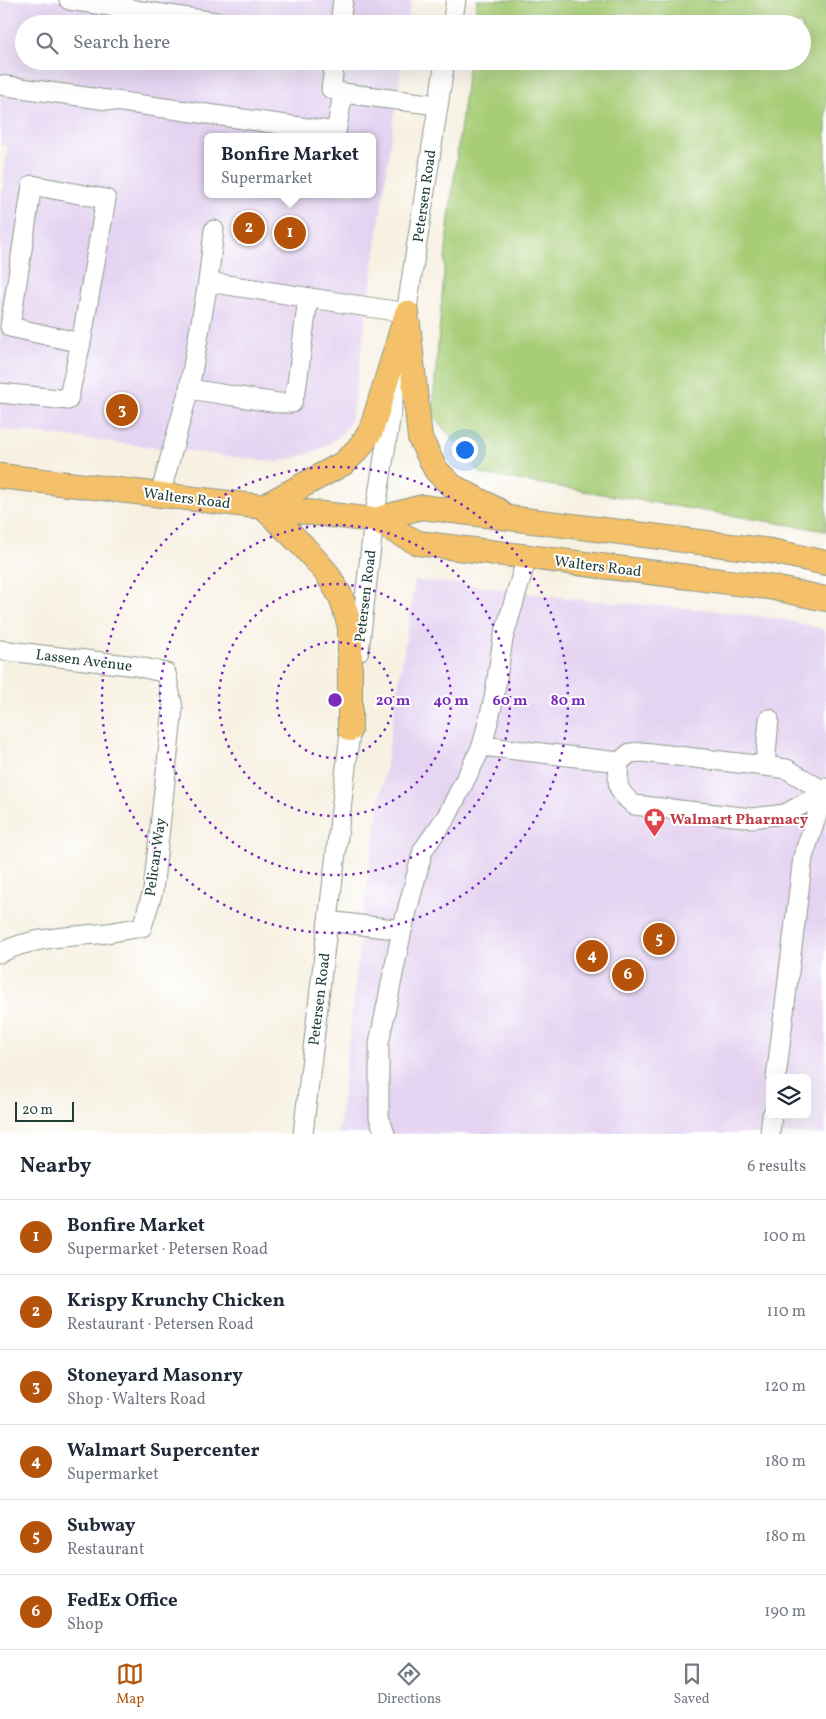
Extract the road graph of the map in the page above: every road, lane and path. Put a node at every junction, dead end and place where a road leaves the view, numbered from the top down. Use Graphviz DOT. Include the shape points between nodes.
graph roads {
  1 [pos="68,0"];
  2 [pos="343,0"];
  3 [pos="456,0"];
  4 [pos="169,15"];
  5 [pos="341,15"];
  6 [pos="454,15"];
  7 [pos="333,70"];
  8 [pos="443,70"];
  9 [pos="0,85"];
  10 [pos="343,92"];
  11 [pos="437,105"];
  12 [pos="214,230"];
  13 [pos="208,282"];
  14 [pos="308,298"];
  15 [pos="407,313"];
  16 [pos="81,343"];
  17 [pos="189,389"];
  18 [pos="0,393"];
  19 [pos="0,476"];
  20 [pos="160,495"];
  21 [pos="263,508"];
  22 [pos="514,519"];
  23 [pos="374,520"];
  24 [pos="526,557"];
  25 [pos="826,562"];
  26 [pos="826,599"];
  27 [pos="0,650"];
  28 [pos="166,673"];
  29 [pos="769,719"];
  30 [pos="350,729"];
  31 [pos="482,746"];
  32 [pos="619,762"];
  33 [pos="765,766"];
  34 [pos="825,790"];
  35 [pos="328,921"];
  36 [pos="402,930"];
  37 [pos="0,953"];
  38 [pos="776,1074"];
  39 [pos="772,1119"];
  40 [pos="304,1134"];
  41 [pos="385,1134"];
  42 [pos="770,1134"];
  1 -- 4 [label="street"];
  2 -- 5 [label="street"];
  3 -- 6 [label="street"];
  7 -- 10 [label="street" via="331,89"];
  8 -- 11 [label="street, Petersen Road"];
  9 -- 10 [label="street" via="336,132"];
  10 -- 11 [label="street"];
  11 -- 15 [label="street, Petersen Road"];
  12 -- 13 [label="street"];
  13 -- 14 [label="street"];
  13 -- 17 [label="street"];
  14 -- 15 [label="street"];
  14 -- 17 [label="street" via="292,403"];
  15 -- 21 [label="main road" via="371,431 360,448 344,463"];
  15 -- 22 [label="main road" via="420,438 436,470 452,486"];
  15 -- 23 [label="street, Petersen Road"];
  16 -- 16 [label="street" via="106,199 32,184 10,327"];
  16 -- 18 [label="street" via="68,400"];
  17 -- 20 [label="street"];
  19 -- 20 [label="main road, Walters Road"];
  20 -- 21 [label="main road, Walters Road"];
  21 -- 23 [label="main road, Walters Road"];
  21 -- 30 [label="main road" via="315,559 341,597 350,626"];
  22 -- 23 [label="main road, Walters Road" via="422,508"];
  22 -- 25 [label="main road, Walters Road" via="772,551"];
  23 -- 24 [label="main road, Walters Road" via="418,543"];
  23 -- 30 [label="street, Petersen Road"];
  24 -- 26 [label="main road, Walters Road" via="769,587"];
  24 -- 31 [label="street" via="503,639 494,698"];
  27 -- 28 [label="street, Lassen Avenue" via="136,666"];
  28 -- 37 [label="street, Pelican Way" via="173,708 153,891 142,927 58,936 13,946"];
  29 -- 33 [label="street"];
  30 -- 35 [label="street, Petersen Road"];
  31 -- 32 [label="street"];
  31 -- 36 [label="street" via="448,816 423,850"];
  32 -- 33 [label="street" via="630,753 642,752"];
  32 -- 34 [label="street" via="621,794 634,805 752,818 785,814"];
  33 -- 34 [label="street" via="787,769"];
  34 -- 38 [label="street" via="803,857"];
  35 -- 36 [label="street"];
  35 -- 40 [label="street, Petersen Road"];
  36 -- 41 [label="street" via="379,1043 379,1116"];
  39 -- 42 [label="street"];
}
